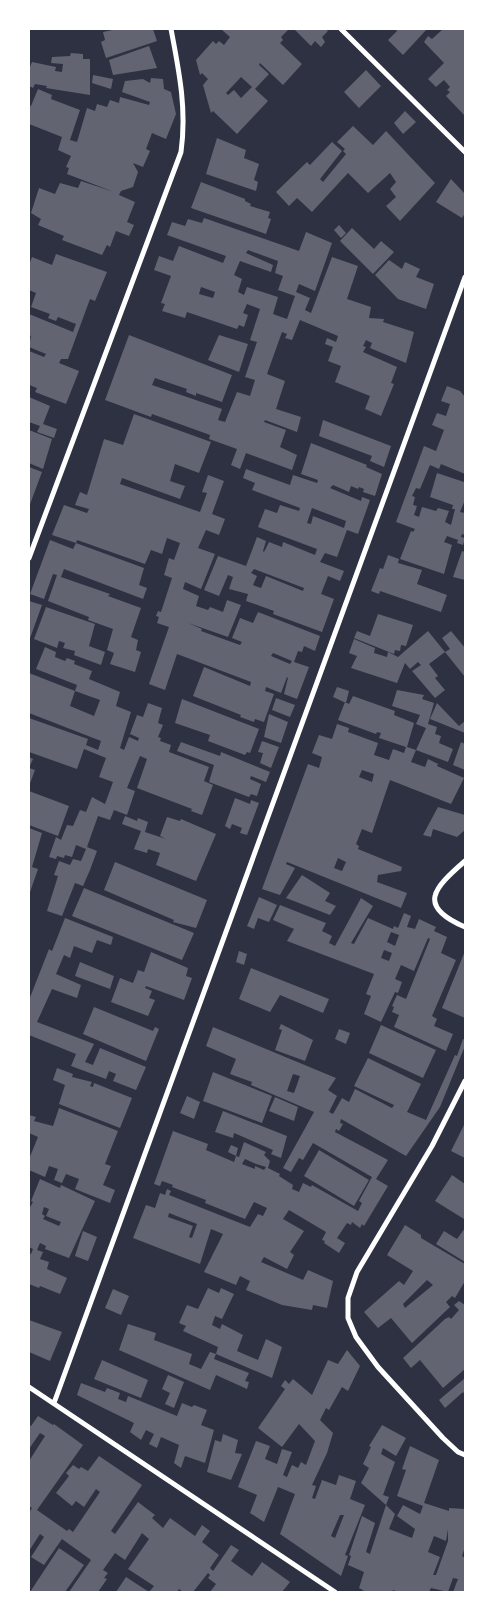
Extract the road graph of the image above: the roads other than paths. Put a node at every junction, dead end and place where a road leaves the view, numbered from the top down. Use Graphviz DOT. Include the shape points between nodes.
graph roads {
  1 [pos="171,29"];
  2 [pos="342,29"];
  3 [pos="465,152"];
  4 [pos="465,277"];
  5 [pos="29,558"];
  6 [pos="465,861"];
  7 [pos="465,928"];
  8 [pos="465,1081"];
  9 [pos="29,1387"];
  10 [pos="54,1403"];
  11 [pos="465,1455"];
  12 [pos="335,1592"];
  1 -- 5 [label="street" via="183,92 185,125 181,152"];
  2 -- 3 [label="street"];
  4 -- 10 [label="street"];
  6 -- 7 [label="street" via="438,887 435,896 435,907 442,915"];
  8 -- 11 [label="street" via="432,1146 357,1272 348,1298 348,1318 356,1337 378,1367 443,1438"];
  9 -- 10 [label="street"];
  10 -- 12 [label="street"];
}
